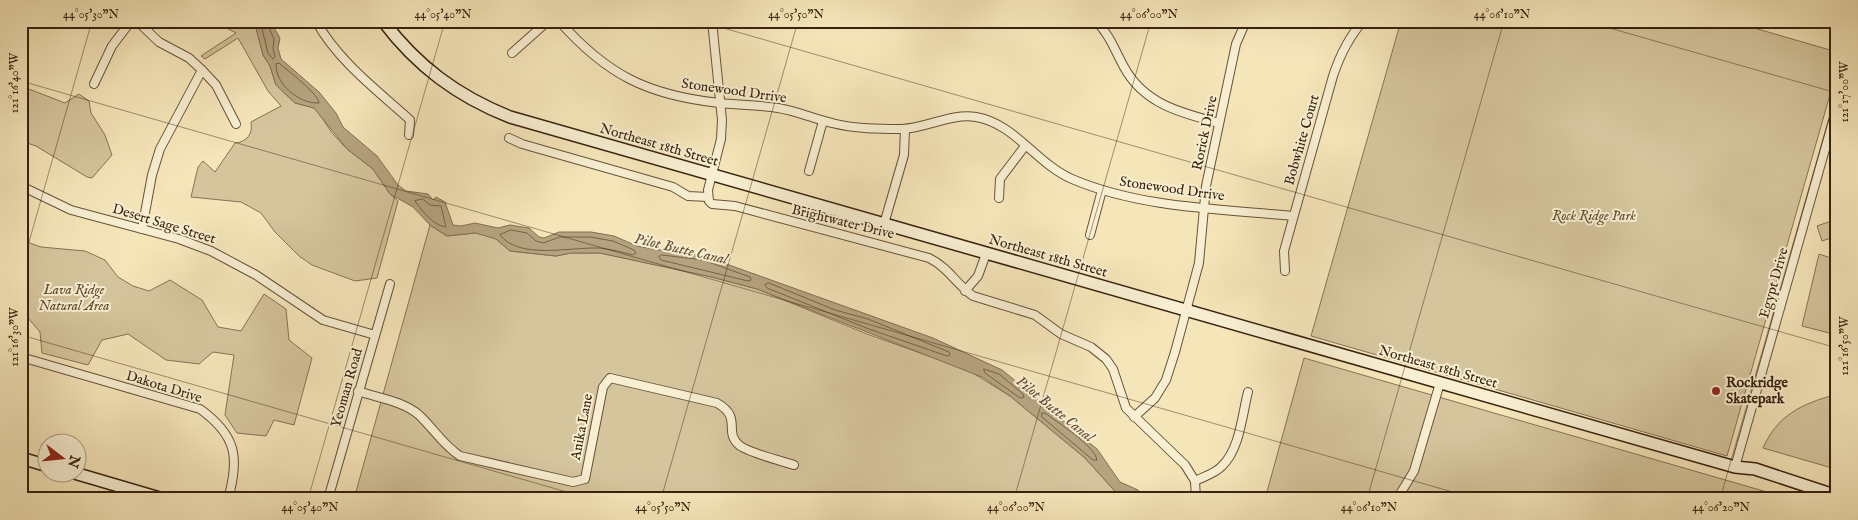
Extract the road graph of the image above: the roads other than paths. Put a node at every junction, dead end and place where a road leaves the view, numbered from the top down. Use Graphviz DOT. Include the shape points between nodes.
graph roads {
  1 [pos="131,21"];
  2 [pos="137,21"];
  3 [pos="316,21"];
  4 [pos="382,21"];
  5 [pos="548,21"];
  6 [pos="559,21"];
  7 [pos="712,21"];
  8 [pos="1096,21"];
  9 [pos="1246,21"];
  10 [pos="1363,21"];
  11 [pos="512,53"];
  12 [pos="202,70"];
  13 [pos="94,84"];
  14 [pos="720,103"];
  15 [pos="1837,107"];
  16 [pos="823,121"];
  17 [pos="1220,123"];
  18 [pos="236,124"];
  19 [pos="905,129"];
  20 [pos="409,135"];
  21 [pos="509,138"];
  22 [pos="1024,146"];
  23 [pos="809,171"];
  24 [pos="712,175"];
  25 [pos="21,186"];
  26 [pos="1102,190"];
  27 [pos="708,197"];
  28 [pos="999,198"];
  29 [pos="1202,207"];
  30 [pos="1293,216"];
  31 [pos="884,224"];
  32 [pos="142,229"];
  33 [pos="1090,235"];
  34 [pos="986,254"];
  35 [pos="1285,272"];
  36 [pos="390,284"];
  37 [pos="965,291"];
  38 [pos="1186,310"];
  39 [pos="375,335"];
  40 [pos="21,357"];
  41 [pos="1440,383"];
  42 [pos="358,391"];
  43 [pos="1248,392"];
  44 [pos="1134,417"];
  45 [pos="21,458"];
  46 [pos="38,463"];
  47 [pos="794,465"];
  48 [pos="1735,467"];
  49 [pos="88,477"];
  50 [pos="1195,481"];
  51 [pos="1837,496"];
  52 [pos="163,499"];
  53 [pos="228,499"];
  54 [pos="328,499"];
  55 [pos="1196,499"];
  56 [pos="1396,499"];
  1 -- 13 [label="street" via="112,46"];
  2 -- 12 [label="street" via="158,42 189,58"];
  3 -- 20 [label="street" via="351,67 410,120"];
  4 -- 24 [label="main road, Northeast 18th Street" via="424,67 452,88 488,108 532,124"];
  5 -- 11 [label="street"];
  6 -- 14 [label="street, Stonewood Drrive" via="581,47 614,72 676,95"];
  7 -- 14 [label="street"];
  8 -- 17 [label="street" via="1116,47 1134,83 1148,96 1178,112"];
  9 -- 17 [label="street, Rorick Drive" via="1236,44"];
  10 -- 30 [label="street, Bobwhite Court" via="1340,55"];
  12 -- 18 [label="street" via="216,86"];
  12 -- 32 [label="street" via="160,149"];
  14 -- 16 [label="street, Stonewood Drrive" via="780,108"];
  14 -- 24 [label="street" via="722,138"];
  15 -- 48 [label="street, Egypt Drive"];
  16 -- 19 [label="street, Stonewood Drrive" via="857,128"];
  16 -- 23 [label="street"];
  17 -- 29 [label="street, Rorick Drive"];
  19 -- 22 [label="street, Stonewood Drrive" via="961,116 976,117 1003,128"];
  19 -- 31 [label="street" via="904,155"];
  21 -- 27 [label="street, Brightwater Drive" via="673,187 688,196"];
  22 -- 26 [label="street, Stonewood Drrive" via="1069,178"];
  22 -- 28 [label="street" via="1000,179"];
  24 -- 27 [label="street"];
  24 -- 31 [label="main road, Northeast 18th Street"];
  25 -- 32 [label="street, Desert Sage Street" via="71,210"];
  26 -- 29 [label="street, Stonewood Drrive" via="1143,200"];
  26 -- 33 [label="street"];
  27 -- 37 [label="street, Brightwater Drive" via="716,206 735,206 929,258 950,271"];
  29 -- 30 [label="street, Stonewood Drrive"];
  29 -- 38 [label="street, Rorick Drive" via="1199,263"];
  30 -- 35 [label="street, Bobwhite Court" via="1284,251"];
  31 -- 34 [label="main road, Northeast 18th Street"];
  32 -- 39 [label="street, Desert Sage Street" via="211,251 256,275 323,320"];
  34 -- 37 [label="street" via="978,276"];
  34 -- 38 [label="main road, Northeast 18th Street"];
  36 -- 39 [label="street, Yeoman Road"];
  37 -- 44 [label="street, Brightwater Drive" via="981,300 1035,315 1060,334 1099,352 1113,368 1121,397"];
  38 -- 41 [label="main road, Northeast 18th Street"];
  38 -- 44 [label="street, Rorick Drive" via="1166,380 1154,398"];
  39 -- 42 [label="street, Yeoman Road"];
  40 -- 53 [label="street, Dakota Drive" via="200,409 216,420 232,445 235,468"];
  41 -- 48 [label="main road, Northeast 18th Street"];
  41 -- 56 [label="street" via="1414,471"];
  42 -- 47 [label="street, Anika Lane" via="405,406 418,415 446,447 460,456 573,482 585,479 603,387 610,378 717,403 728,409 732,434 739,446"];
  42 -- 54 [label="street, Yeoman Road"];
  43 -- 50 [label="street" via="1236,442 1229,457 1221,468"];
  44 -- 50 [label="street, Brightwater Drive" via="1185,465"];
  45 -- 46 [label="main road"];
  48 -- 51 [label="main road, Northeast 18th Street" via="1752,476 1787,486 1801,486"];
  49 -- 52 [label="main road"];
  50 -- 55 [label="street"];
}
